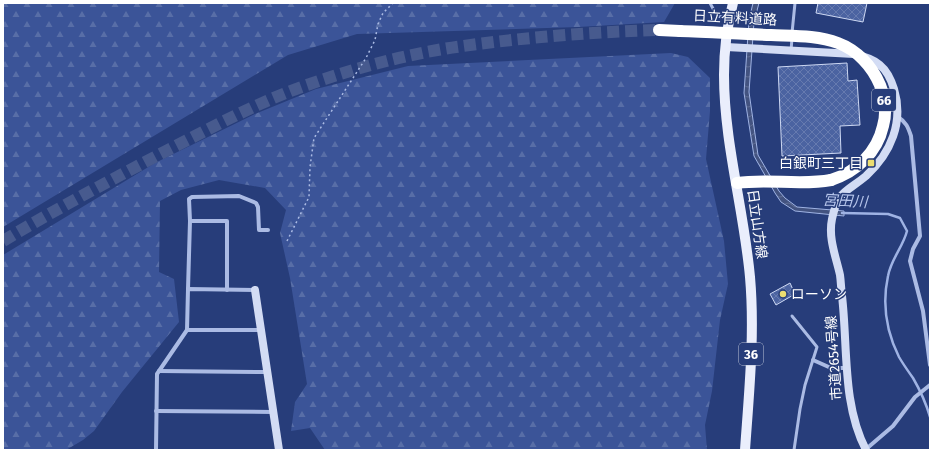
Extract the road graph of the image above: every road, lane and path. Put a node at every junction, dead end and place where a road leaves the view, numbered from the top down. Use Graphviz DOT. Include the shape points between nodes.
graph roads {
  1 [pos="392,3"];
  2 [pos="710,3"];
  3 [pos="733,3"];
  4 [pos="795,3"];
  5 [pos="729,18"];
  6 [pos="659,30"];
  7 [pos="726,47"];
  8 [pos="791,50"];
  9 [pos="898,117"];
  10 [pos="737,183"];
  11 [pos="190,221"];
  12 [pos="268,230"];
  13 [pos="287,241"];
  14 [pos="188,289"];
  15 [pos="227,290"];
  16 [pos="255,290"];
  17 [pos="792,316"];
  18 [pos="187,330"];
  19 [pos="261,330"];
  20 [pos="813,360"];
  21 [pos="930,365"];
  22 [pos="848,368"];
  23 [pos="159,371"];
  24 [pos="266,372"];
  25 [pos="930,385"];
  26 [pos="156,411"];
  27 [pos="273,412"];
  28 [pos="156,450"];
  29 [pos="279,450"];
  30 [pos="745,450"];
  31 [pos="794,450"];
  32 [pos="865,450"];
  1 -- 13 [label="path" via="383,13 375,40 366,58 314,138 309,197"];
  2 -- 5 [label="lane" via="718,16"];
  3 -- 5 [label="main road, 日立山方線 / 36"];
  4 -- 8 [label="lane"];
  5 -- 7 [label="main road, 日立山方線 / 36"];
  6 -- 10 [label="highway, 日立有料道路 / 66, bridge" via="810,37 837,43 850,49 862,58 875,75 884,102 883,127 879,140 865,160 854,170 841,177 811,183"];
  7 -- 8 [label="street, 市道2654号線"];
  7 -- 10 [label="main road, 日立山方線 / 36" via="725,103"];
  8 -- 9 [label="street, 市道2654号線" via="854,54 877,62 891,79"];
  9 -- 21 [label="street" via="904,121 911,136 920,236 910,261 923,311"];
  9 -- 22 [label="street, 市道2654号線" via="893,139 882,158 866,175 844,192 837,202 832,218 830,234 843,298"];
  10 -- 30 [label="main road, 日立山方線 / 36" via="751,298"];
  11 -- 12 [label="street" via="188,199 239,196 256,203 259,230"];
  11 -- 14 [label="street"];
  11 -- 15 [label="street" via="227,221"];
  14 -- 15 [label="street"];
  14 -- 18 [label="street"];
  15 -- 16 [label="street"];
  16 -- 19 [label="street"];
  17 -- 20 [label="lane" via="817,347"];
  18 -- 19 [label="street"];
  18 -- 23 [label="street"];
  19 -- 24 [label="street"];
  20 -- 22 [label="street" via="831,368"];
  20 -- 31 [label="lane" via="805,385"];
  22 -- 32 [label="street, 市道2654号線" via="851,407"];
  23 -- 24 [label="street"];
  23 -- 26 [label="street"];
  24 -- 27 [label="street"];
  25 -- 32 [label="street" via="915,397 892,426"];
  26 -- 27 [label="street"];
  26 -- 28 [label="street"];
  27 -- 29 [label="street"];
}
